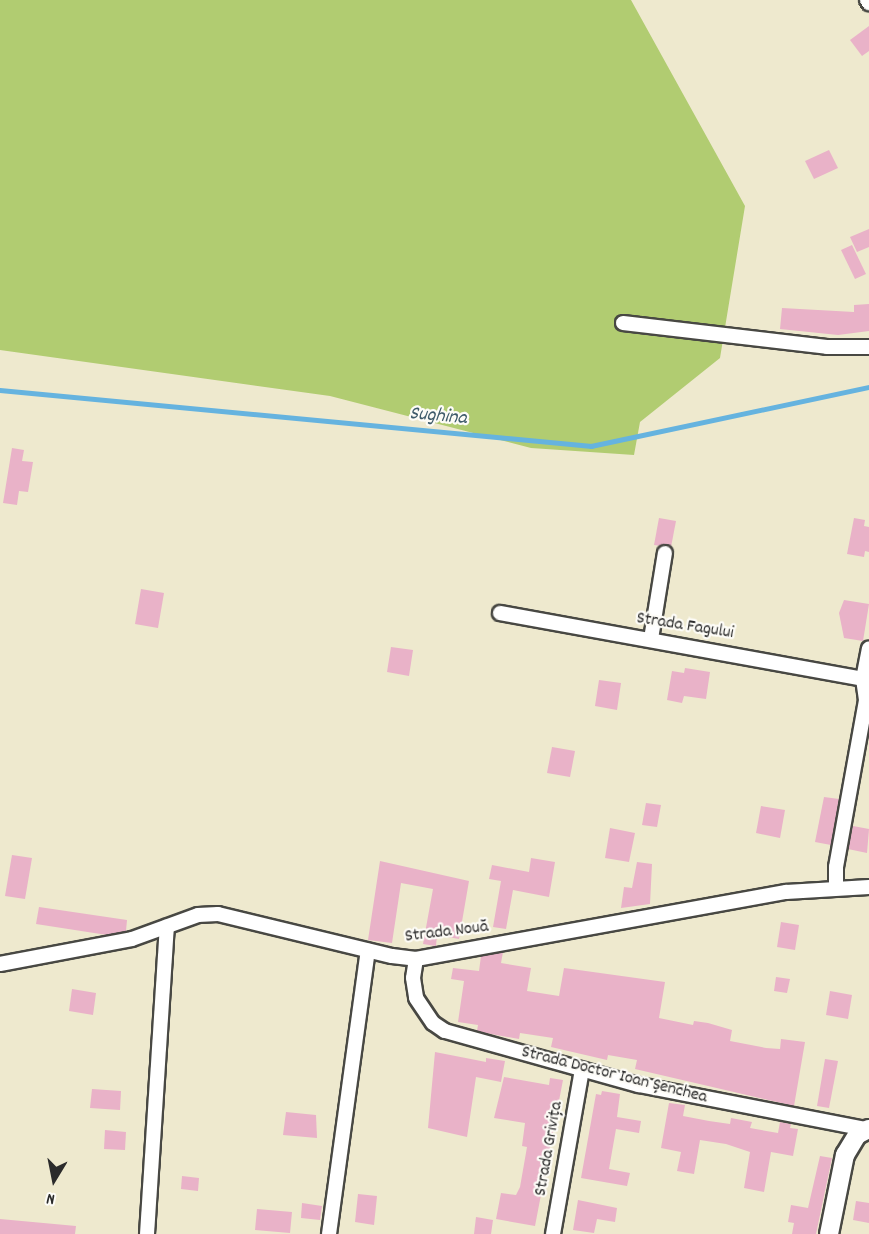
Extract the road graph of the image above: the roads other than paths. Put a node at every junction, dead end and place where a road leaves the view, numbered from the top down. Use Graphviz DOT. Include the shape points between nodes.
graph roads {
  1 [pos="623,323"];
  2 [pos="869,347"];
  3 [pos="665,553"];
  4 [pos="500,613"];
  5 [pos="651,639"];
  6 [pos="869,649"];
  7 [pos="863,679"];
  8 [pos="836,887"];
  9 [pos="869,887"];
  10 [pos="167,927"];
  11 [pos="368,951"];
  12 [pos="416,959"];
  13 [pos="0,964"];
  14 [pos="582,1071"];
  15 [pos="868,1129"];
  16 [pos="147,1234"];
  17 [pos="329,1234"];
  18 [pos="553,1234"];
  19 [pos="829,1234"];
  1 -- 2 [label="street" via="827,348"];
  3 -- 5 [label="street"];
  4 -- 5 [label="street, Strada Fagului"];
  5 -- 7 [label="street, Strada Fagului"];
  6 -- 7 [label="street"];
  7 -- 8 [label="street" via="866,699 836,867"];
  8 -- 9 [label="street, Strada Nouă"];
  8 -- 12 [label="street, Strada Nouă" via="786,892"];
  10 -- 11 [label="street, Strada Nouă" via="198,915 218,914"];
  10 -- 13 [label="street, Strada Nouă" via="132,939"];
  10 -- 16 [label="street"];
  11 -- 12 [label="street, Strada Nouă"];
  11 -- 17 [label="street"];
  12 -- 14 [label="street, Strada Doctor Ioan Șenchea" via="412,978 416,999 433,1023 460,1037"];
  14 -- 15 [label="street, Strada Doctor Ioan Șenchea"];
  14 -- 18 [label="street, Strada Grivița"];
  15 -- 19 [label="main road" via="849,1144"];
}
